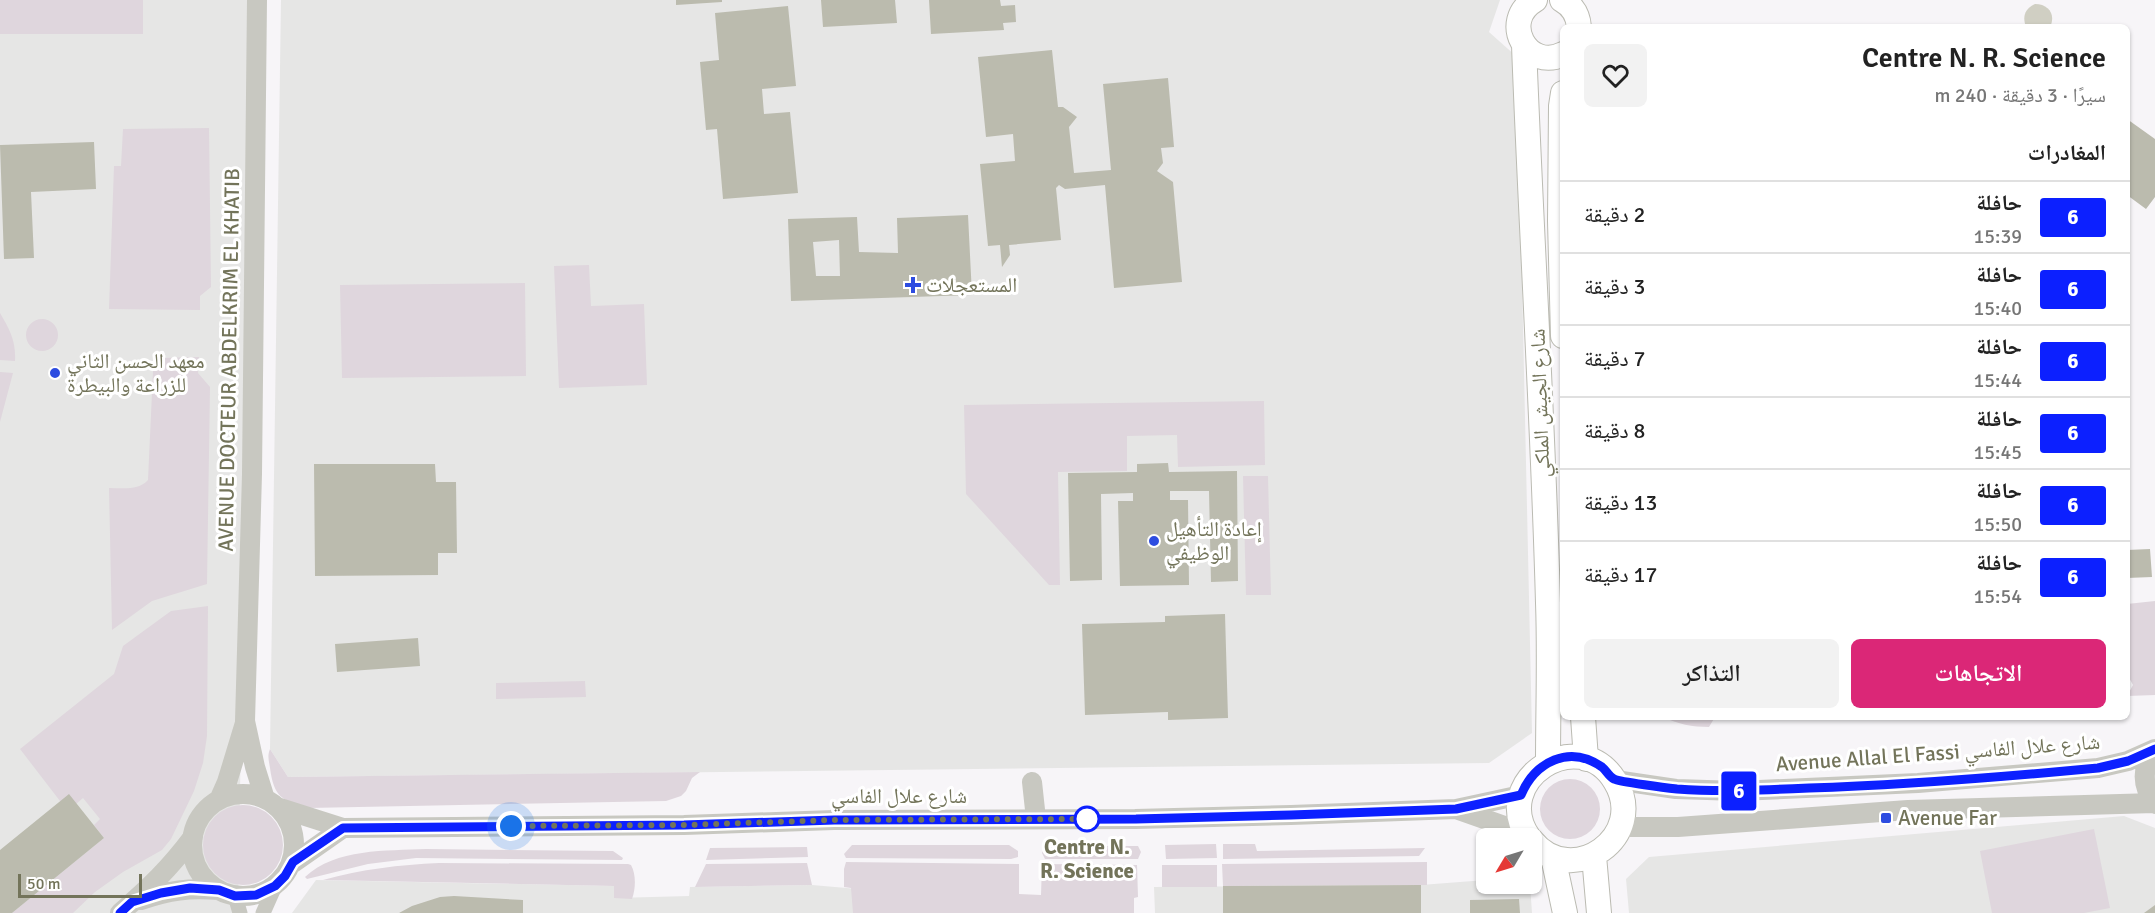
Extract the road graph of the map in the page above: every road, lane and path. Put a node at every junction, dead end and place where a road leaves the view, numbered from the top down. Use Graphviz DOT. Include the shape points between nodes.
graph roads {
  1 [pos="257,0"];
  2 [pos="1562,0"];
  3 [pos="1530,1"];
  4 [pos="1578,24"];
  5 [pos="1524,45"];
  6 [pos="1560,55"];
  7 [pos="1583,720"];
  8 [pos="245,721"];
  9 [pos="2155,750"];
  10 [pos="1586,759"];
  11 [pos="1548,762"];
  12 [pos="1615,780"];
  13 [pos="1032,782"];
  14 [pos="1521,795"];
  15 [pos="219,800"];
  16 [pos="271,803"];
  17 [pos="2155,803"];
  18 [pos="1456,809"];
  19 [pos="1036,819"];
  20 [pos="1620,827"];
  21 [pos="343,828"];
  22 [pos="1504,828"];
  23 [pos="1525,828"];
  24 [pos="193,837"];
  25 [pos="1542,852"];
  26 [pos="1594,856"];
  27 [pos="1553,857"];
  28 [pos="293,862"];
  29 [pos="275,886"];
  30 [pos="231,900"];
  31 [pos="126,908"];
  32 [pos="263,913"];
  33 [pos="1565,913"];
  34 [pos="1599,913"];
  1 -- 8 [label="street, AVENUE DOCTEUR ABDELKRIM EL KHATIB"];
  2 -- 4 [label="main road" via="1576,12"];
  3 -- 5 [label="main road, شارع الجيش الملكي" via="1518,21"];
  5 -- 6 [label="main road" via="1538,56"];
  5 -- 11 [label="main road, شارع الجيش الملكي" via="1540,366 1548,605"];
  7 -- 10 [label="main road"];
  8 -- 15 [label="street"];
  8 -- 16 [label="street" via="255,767"];
  9 -- 12 [label="street, Avenue Allal El Fassi شارع علال الفاسي" via="2098,768 1847,787 1738,791 1676,789"];
  9 -- 17 [label="street" via="2149,758 2144,782"];
  10 -- 11 [label="main road" via="1573,756"];
  10 -- 12 [label="main road"];
  11 -- 14 [label="main road" via="1531,776"];
  12 -- 20 [label="main road" via="1622,795"];
  13 -- 19 [label="street"];
  14 -- 18 [label="street, شارع علال الفاسي"];
  14 -- 23 [label="main road" via="1520,815"];
  15 -- 16 [label="street" via="250,795"];
  15 -- 24 [label="street" via="206,809"];
  16 -- 21 [label="street, شارع علال الفاسي"];
  16 -- 28 [label="street" via="289,822 294,840"];
  17 -- 20 [label="street" via="1908,810 1678,827"];
  18 -- 19 [label="street, شارع علال الفاسي"];
  18 -- 22 [label="street, شارع علال الفاسي"];
  19 -- 21 [label="street, شارع علال الفاسي"];
  20 -- 26 [label="main road" via="1614,839"];
  21 -- 28 [label="street"];
  24 -- 30 [label="street" via="194,858 203,876"];
  24 -- 31 [label="street" via="155,883"];
  25 -- 27 [label="main road"];
  26 -- 27 [label="main road" via="1574,861"];
  26 -- 34 [label="main road"];
  27 -- 33 [label="main road"];
  28 -- 29 [label="street"];
  29 -- 30 [label="street"];
  29 -- 32 [label="street"];
  30 -- 31 [label="street" via="190,888 161,893"];
}
